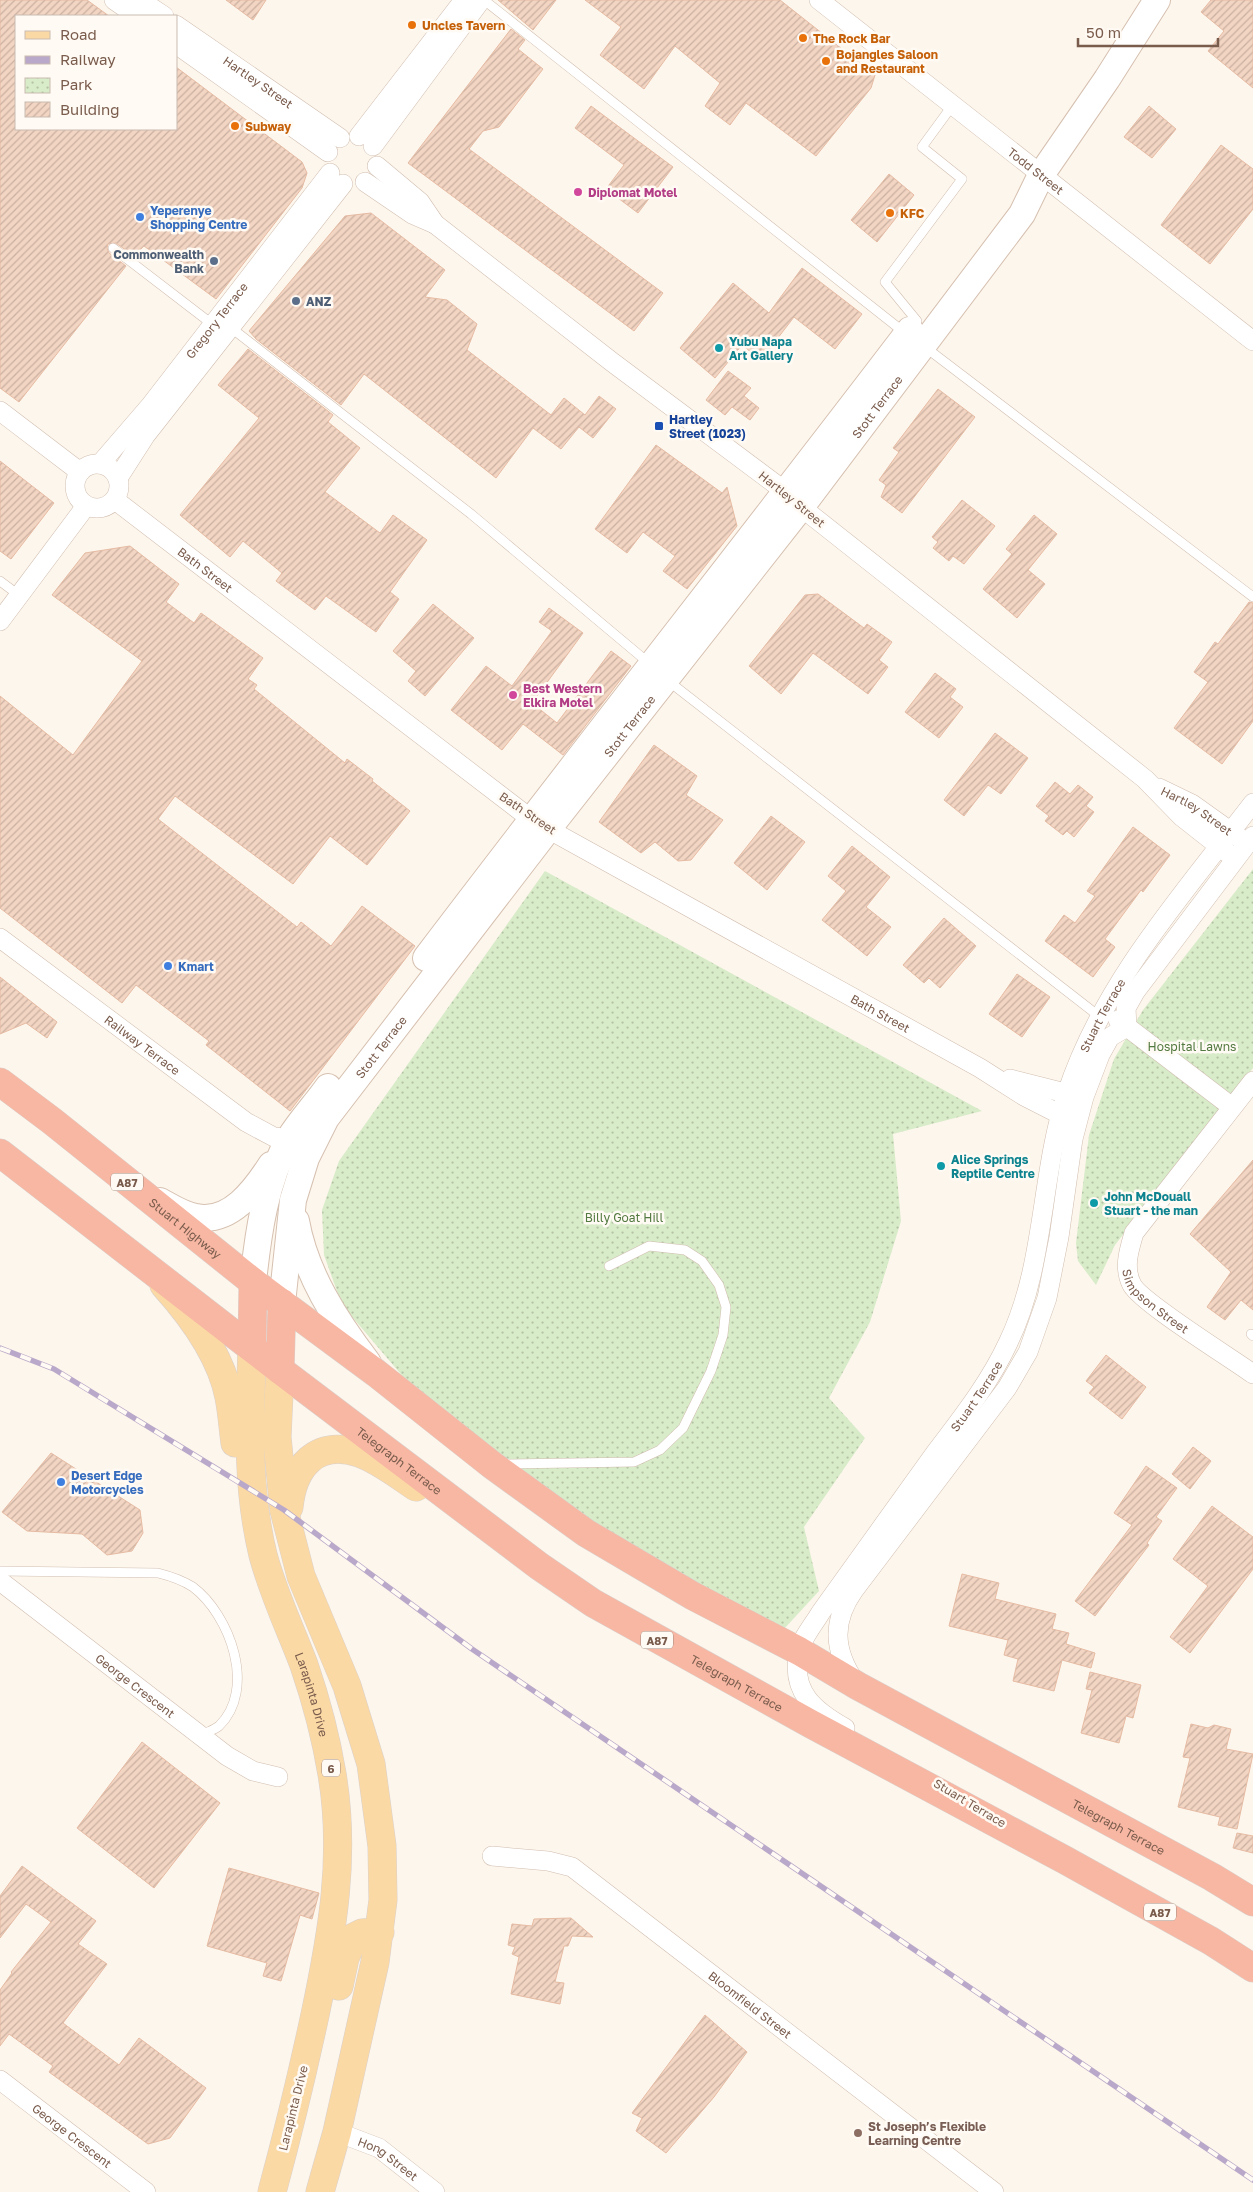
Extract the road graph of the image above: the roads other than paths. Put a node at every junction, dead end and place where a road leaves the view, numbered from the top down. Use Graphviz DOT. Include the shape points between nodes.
graph roads {
  1 [pos="114,0"];
  2 [pos="140,0"];
  3 [pos="464,0"];
  4 [pos="483,0"];
  5 [pos="819,0"];
  6 [pos="1141,0"];
  7 [pos="1157,0"];
  8 [pos="136,15"];
  9 [pos="162,15"];
  10 [pos="178,26"];
  11 [pos="178,45"];
  12 [pos="1107,79"];
  13 [pos="952,106"];
  14 [pos="340,138"];
  15 [pos="366,141"];
  16 [pos="328,152"];
  17 [pos="377,166"];
  18 [pos="1041,175"];
  19 [pos="336,179"];
  20 [pos="365,182"];
  21 [pos="435,224"];
  22 [pos="113,248"];
  23 [pos="214,321"];
  24 [pos="915,333"];
  25 [pos="1253,341"];
  26 [pos="0,411"];
  27 [pos="100,464"];
  28 [pos="80,472"];
  29 [pos="118,478"];
  30 [pos="115,500"];
  31 [pos="794,500"];
  32 [pos="86,506"];
  33 [pos="0,581"];
  34 [pos="20,596"];
  35 [pos="1253,597"];
  36 [pos="0,621"];
  37 [pos="659,672"];
  38 [pos="1145,779"];
  39 [pos="1253,803"];
  40 [pos="540,824"];
  41 [pos="1231,832"];
  42 [pos="1250,840"];
  43 [pos="1218,847"];
  44 [pos="1236,859"];
  45 [pos="0,938"];
  46 [pos="1102,1013"];
  47 [pos="1128,1027"];
  48 [pos="980,1068"];
  49 [pos="1253,1080"];
  50 [pos="0,1082"];
  51 [pos="1075,1096"];
  52 [pos="1232,1107"];
  53 [pos="1069,1119"];
  54 [pos="290,1139"];
  55 [pos="0,1153"];
  56 [pos="129,1184"];
  57 [pos="293,1200"];
  58 [pos="609,1266"];
  59 [pos="151,1272"];
  60 [pos="253,1282"];
  61 [pos="282,1303"];
  62 [pos="252,1348"];
  63 [pos="280,1370"];
  64 [pos="376,1373"];
  65 [pos="1253,1374"];
  66 [pos="492,1465"];
  67 [pos="293,1546"];
  68 [pos="264,1557"];
  69 [pos="539,1566"];
  70 [pos="0,1571"];
  71 [pos="0,1581"];
  72 [pos="799,1651"];
  73 [pos="858,1686"];
  74 [pos="202,1735"];
  75 [pos="278,1777"];
  76 [pos="492,1856"];
  77 [pos="1065,1860"];
  78 [pos="1253,1902"];
  79 [pos="380,1932"];
  80 [pos="1253,1968"];
  81 [pos="0,2080"];
  82 [pos="295,2109"];
  83 [pos="336,2132"];
  84 [pos="146,2192"];
  85 [pos="272,2192"];
  86 [pos="320,2192"];
  87 [pos="435,2192"];
  88 [pos="994,2192"];
  1 -- 8 [label="street"];
  2 -- 9 [label="street"];
  3 -- 15 [label="street"];
  4 -- 15 [label="street"];
  4 -- 24 [label="lane"];
  5 -- 13 [label="street, Todd Street"];
  6 -- 12 [label="main road, Stott Terrace"];
  7 -- 12 [label="main road, Stott Terrace"];
  10 -- 14 [label="street, Hartley Street"];
  11 -- 16 [label="street, Hartley Street"];
  12 -- 18 [label="main road, Stott Terrace"];
  13 -- 18 [label="street, Todd Street"];
  13 -- 24 [label="lane" via="922,146 962,179 885,282"];
  14 -- 15 [label="street" via="352,135"];
  14 -- 16 [label="street"];
  15 -- 17 [label="street" via="376,152"];
  16 -- 19 [label="street" via="326,159"];
  17 -- 20 [label="street"];
  17 -- 21 [label="street, Hartley Street" via="420,202"];
  18 -- 24 [label="main road, Stott Terrace" via="1022,214"];
  18 -- 25 [label="street, Todd Street"];
  19 -- 20 [label="street" via="358,186"];
  19 -- 23 [label="street, Gregory Terrace"];
  20 -- 21 [label="street, Hartley Street" via="412,214"];
  21 -- 31 [label="street, Hartley Street"];
  22 -- 23 [label="lane"];
  23 -- 27 [label="street, Gregory Terrace" via="139,420"];
  23 -- 29 [label="street, Gregory Terrace"];
  23 -- 37 [label="lane" via="471,514"];
  24 -- 31 [label="main road, Stott Terrace"];
  24 -- 35 [label="lane"];
  26 -- 28 [label="street"];
  27 -- 28 [label="street"];
  27 -- 29 [label="street"];
  28 -- 32 [label="street" via="74,486"];
  29 -- 30 [label="street"];
  30 -- 32 [label="street" via="101,508"];
  30 -- 40 [label="street, Bath Street"];
  31 -- 37 [label="main road, Stott Terrace"];
  31 -- 38 [label="street, Hartley Street"];
  32 -- 34 [label="street"];
  33 -- 34 [label="lane"];
  34 -- 36 [label="street"];
  37 -- 40 [label="main road, Stott Terrace"];
  37 -- 46 [label="lane"];
  38 -- 41 [label="street, Hartley Street" via="1183,798"];
  38 -- 43 [label="street, Hartley Street" via="1182,817"];
  39 -- 41 [label="street, Stuart Terrace"];
  40 -- 48 [label="street, Bath Street"];
  40 -- 54 [label="main road, Stott Terrace"];
  40 -- 57 [label="main road, Stott Terrace" via="342,1095 314,1141"];
  41 -- 42 [label="street, Hartley Street"];
  41 -- 43 [label="street, Stuart Terrace"];
  42 -- 44 [label="street, Stuart Terrace"];
  43 -- 44 [label="street, Hartley Street"];
  43 -- 46 [label="street, Stuart Terrace" via="1124,974"];
  44 -- 47 [label="street, Stuart Terrace" via="1135,992 1126,1008"];
  45 -- 54 [label="street, Railway Terrace" via="246,1122 274,1137"];
  46 -- 47 [label="street"];
  46 -- 51 [label="street, Stuart Terrace" via="1076,1067"];
  47 -- 51 [label="street, Stuart Terrace" via="1110,1037"];
  47 -- 52 [label="street"];
  48 -- 51 [label="street, Bath Street" via="1027,1085"];
  48 -- 53 [label="street, Bath Street" via="1039,1105"];
  49 -- 52 [label="street, Simpson Street"];
  50 -- 56 [label="highway, Stuart Highway / A87"];
  51 -- 53 [label="street, Stuart Terrace"];
  52 -- 65 [label="street, Simpson Street" via="1134,1233 1126,1259 1132,1286"];
  53 -- 72 [label="street, Stuart Terrace" via="1030,1282 1008,1343 976,1398 821,1612"];
  53 -- 73 [label="street, Stuart Terrace" via="1059,1237 1047,1298 1028,1352 1007,1388 854,1590 841,1612 837,1623 840,1647 849,1673"];
  54 -- 56 [label="main road" via="244,1200 222,1214 196,1218"];
  54 -- 60 [label="main road, Stott Terrace" via="275,1172 262,1218"];
  55 -- 59 [label="highway, A87"];
  56 -- 60 [label="highway, Stuart Highway / A87"];
  57 -- 61 [label="main road, Stott Terrace"];
  57 -- 64 [label="main road" via="299,1238 317,1282 350,1340"];
  58 -- 66 [label="lane" via="649,1246 685,1250 702,1261 719,1285 726,1308 723,1335 711,1371 683,1428 660,1450 634,1462"];
  59 -- 62 [label="highway, A87"];
  59 -- 68 [label="main road" via="175,1298 221,1372 229,1396 244,1506 252,1537"];
  60 -- 61 [label="highway, Telegraph Terrace / A87"];
  60 -- 62 [label="highway, 6"];
  61 -- 63 [label="highway"];
  61 -- 64 [label="highway, Telegraph Terrace / A87"];
  62 -- 63 [label="highway, Telegraph Terrace / A87"];
  62 -- 68 [label="main road, Larapinta Drive / 6" via="248,1439 251,1480"];
  63 -- 67 [label="main road" via="279,1469"];
  63 -- 69 [label="highway, Telegraph Terrace / A87"];
  64 -- 66 [label="highway, Telegraph Terrace / A87"];
  66 -- 72 [label="highway, Telegraph Terrace / A87" via="634,1563"];
  67 -- 69 [label="main road" via="289,1506 296,1477 302,1467 324,1450 347,1450 374,1460"];
  67 -- 79 [label="main road" via="310,1599 347,1686 371,1764 382,1846"];
  68 -- 82 [label="main road, Larapinta Drive / 6" via="320,1721 336,1809 338,1866 335,1910"];
  69 -- 77 [label="highway, Telegraph Terrace / A87" via="592,1603"];
  70 -- 74 [label="lane" via="158,1573 193,1587 223,1622 233,1644 236,1674 236,1694 224,1720 217,1728"];
  71 -- 74 [label="street, George Crescent"];
  72 -- 73 [label="highway, Telegraph Terrace / A87"];
  72 -- 77 [label="street, Stuart Terrace" via="799,1679 809,1702 819,1712"];
  73 -- 78 [label="highway, Telegraph Terrace / A87"];
  74 -- 75 [label="street, George Crescent" via="244,1767"];
  76 -- 88 [label="street, Bloomfield Street" via="548,1860 572,1867"];
  77 -- 80 [label="highway, Telegraph Terrace / A87"];
  79 -- 82 [label="main road" via="358,1934 352,1942 345,1958 326,2038"];
  79 -- 83 [label="main road"];
  81 -- 84 [label="street, George Crescent"];
  82 -- 85 [label="main road, Larapinta Drive / 6"];
  83 -- 86 [label="main road"];
  83 -- 87 [label="street, Hong Street" via="379,2148"];
}
